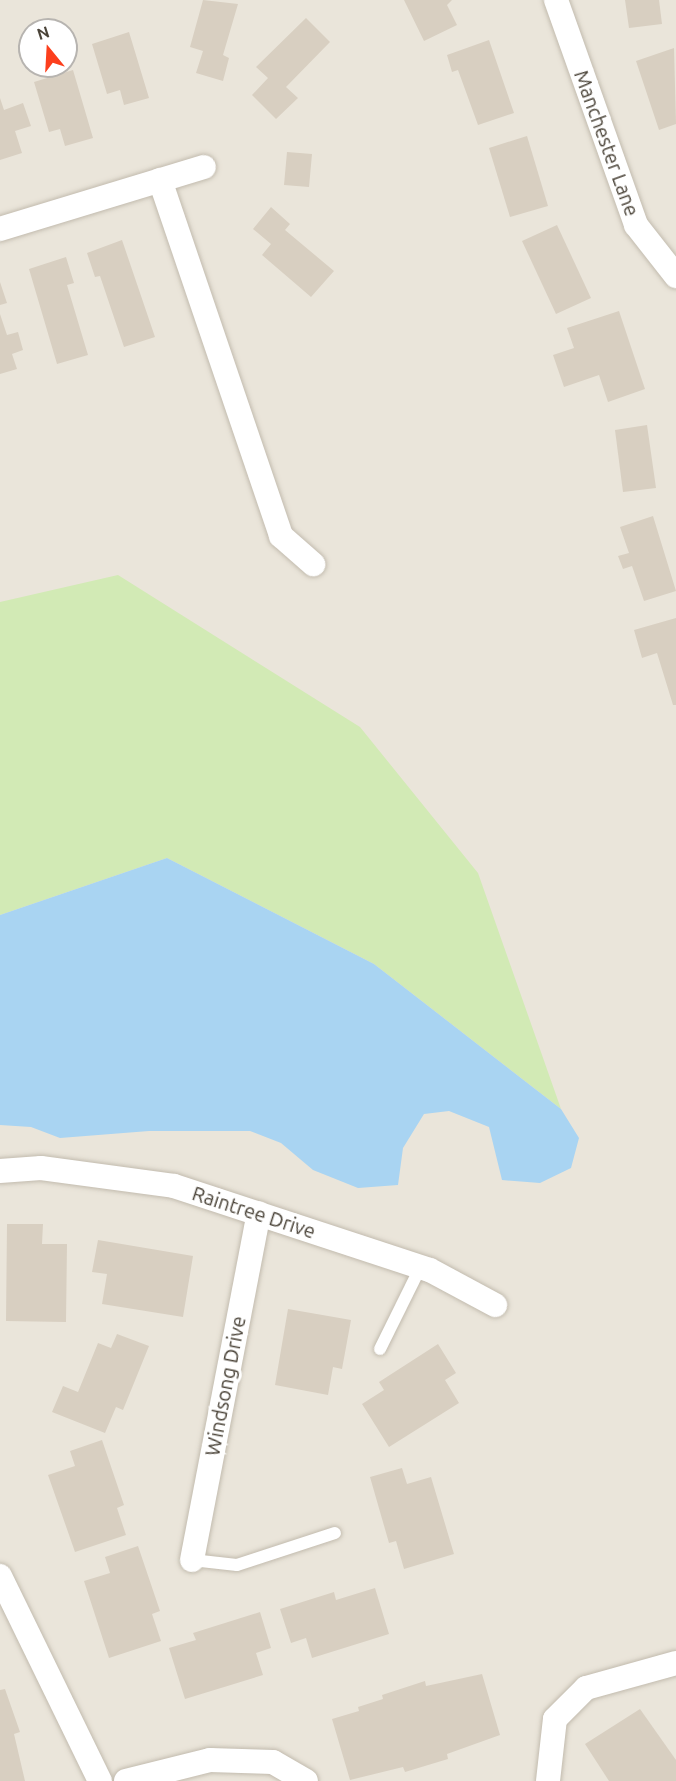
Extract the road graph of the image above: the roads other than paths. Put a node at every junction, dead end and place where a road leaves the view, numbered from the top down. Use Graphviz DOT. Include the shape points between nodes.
graph roads {
  1 [pos="556,0"];
  2 [pos="204,167"];
  3 [pos="160,180"];
  4 [pos="0,229"];
  5 [pos="676,276"];
  6 [pos="313,564"];
  7 [pos="0,1171"];
  8 [pos="259,1213"];
  9 [pos="421,1266"];
  10 [pos="495,1305"];
  11 [pos="381,1349"];
  12 [pos="335,1533"];
  13 [pos="192,1560"];
  14 [pos="2,1584"];
  15 [pos="676,1663"];
  16 [pos="100,1781"];
  17 [pos="126,1781"];
  18 [pos="306,1781"];
  19 [pos="548,1781"];
  1 -- 5 [label="street, Manchester Lane" via="636,225"];
  2 -- 3 [label="street"];
  3 -- 4 [label="street"];
  3 -- 6 [label="street" via="281,536"];
  7 -- 8 [label="street, Raintree Drive" via="41,1168 174,1186"];
  8 -- 9 [label="street, Raintree Drive"];
  8 -- 13 [label="street, Windsong Drive"];
  9 -- 10 [label="street, Raintree Drive"];
  9 -- 11 [label="lane"];
  12 -- 13 [label="lane" via="237,1565"];
  14 -- 16 [label="street"];
  15 -- 19 [label="street" via="586,1688 555,1719"];
  17 -- 18 [label="street" via="210,1760 273,1762"];
}
